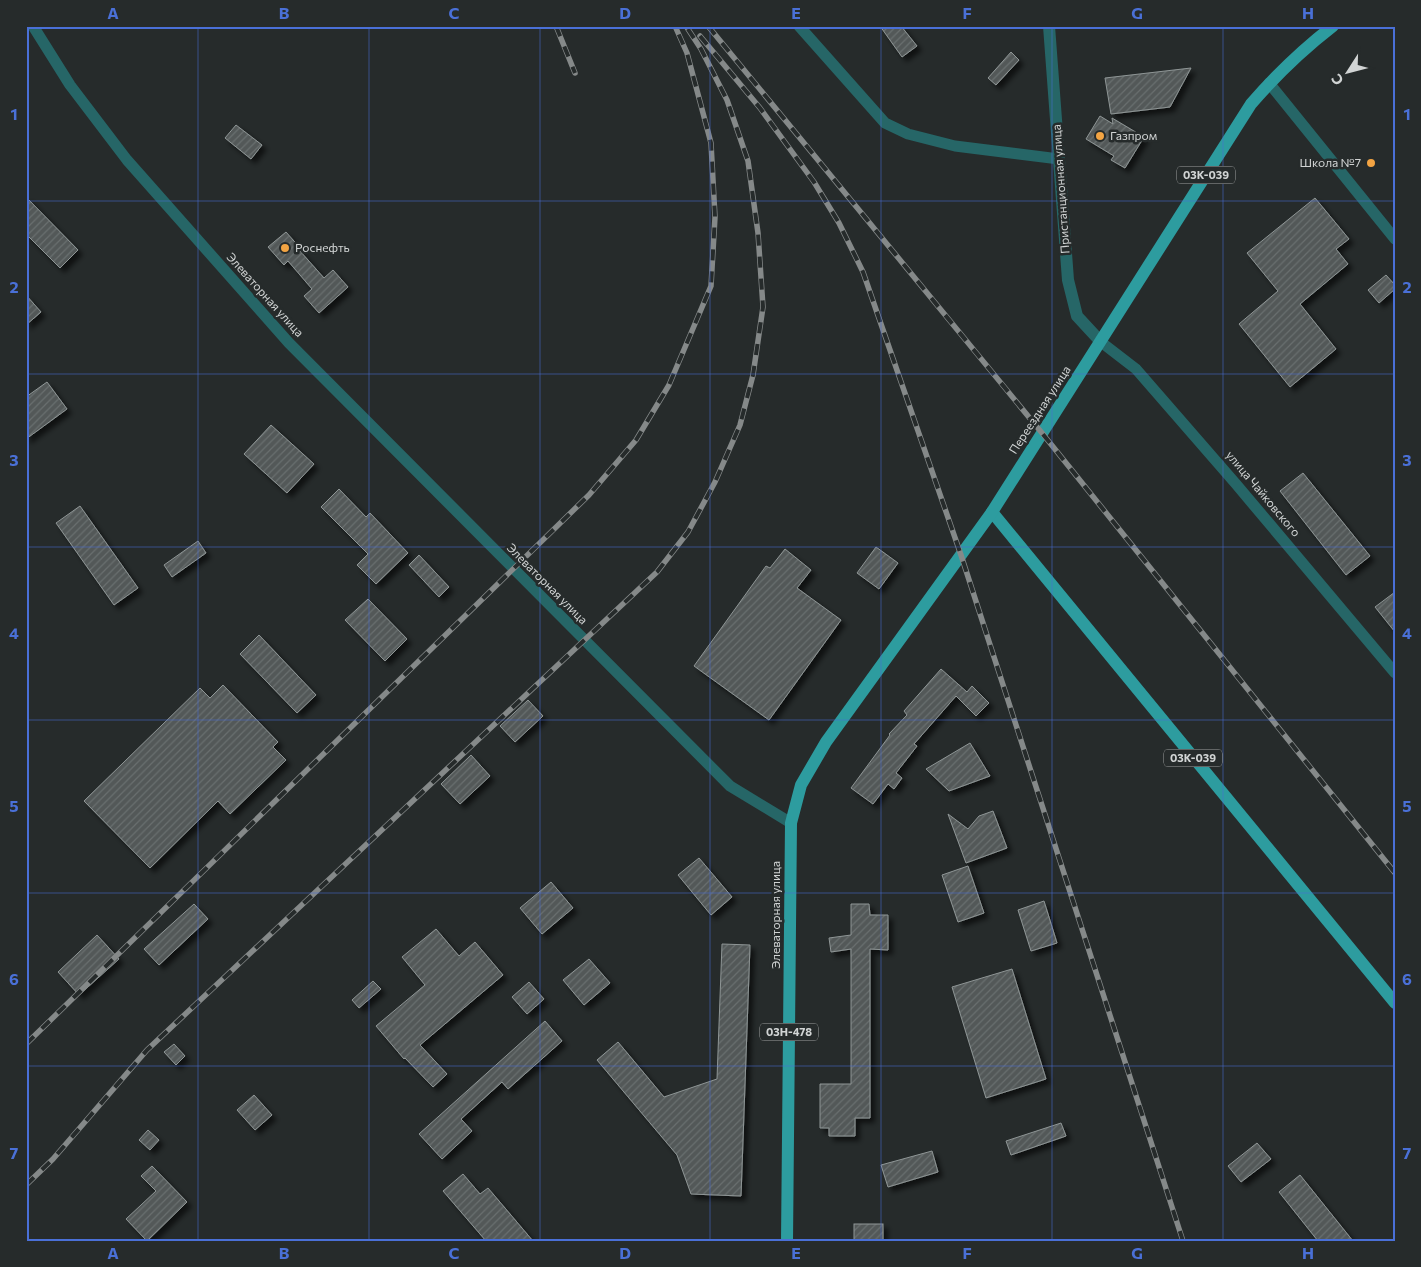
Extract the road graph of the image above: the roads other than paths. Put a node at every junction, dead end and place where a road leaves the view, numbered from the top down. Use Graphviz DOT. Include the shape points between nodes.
graph roads {
  1 [pos="33,26"];
  2 [pos="799,26"];
  3 [pos="1049,26"];
  4 [pos="1333,26"];
  5 [pos="1269,84"];
  6 [pos="1059,159"];
  7 [pos="1395,239"];
  8 [pos="1101,342"];
  9 [pos="992,512"];
  10 [pos="1395,673"];
  11 [pos="791,823"];
  12 [pos="1395,1003"];
  13 [pos="787,1241"];
  1 -- 11 [label="street, Элеваторная улица" via="70,85 127,160 289,343 730,786"];
  2 -- 6 [label="street" via="885,123 908,134 955,146"];
  3 -- 6 [label="street, Пристанционная улица"];
  4 -- 5 [label="main road, Переездная улица / 03К-039" via="1307,46"];
  5 -- 7 [label="street"];
  5 -- 8 [label="main road, Переездная улица / 03К-039" via="1251,104"];
  6 -- 8 [label="street, Пристанционная улица" via="1070,289 1077,316"];
  8 -- 9 [label="main road, Переездная улица / 03К-039"];
  8 -- 10 [label="street, улица Чайковского" via="1136,369"];
  9 -- 11 [label="main road, Переездная улица / 03Н-478" via="826,742 802,785"];
  9 -- 12 [label="main road, 03К-039"];
  11 -- 13 [label="main road, Элеваторная улица / 03Н-478"];
}
